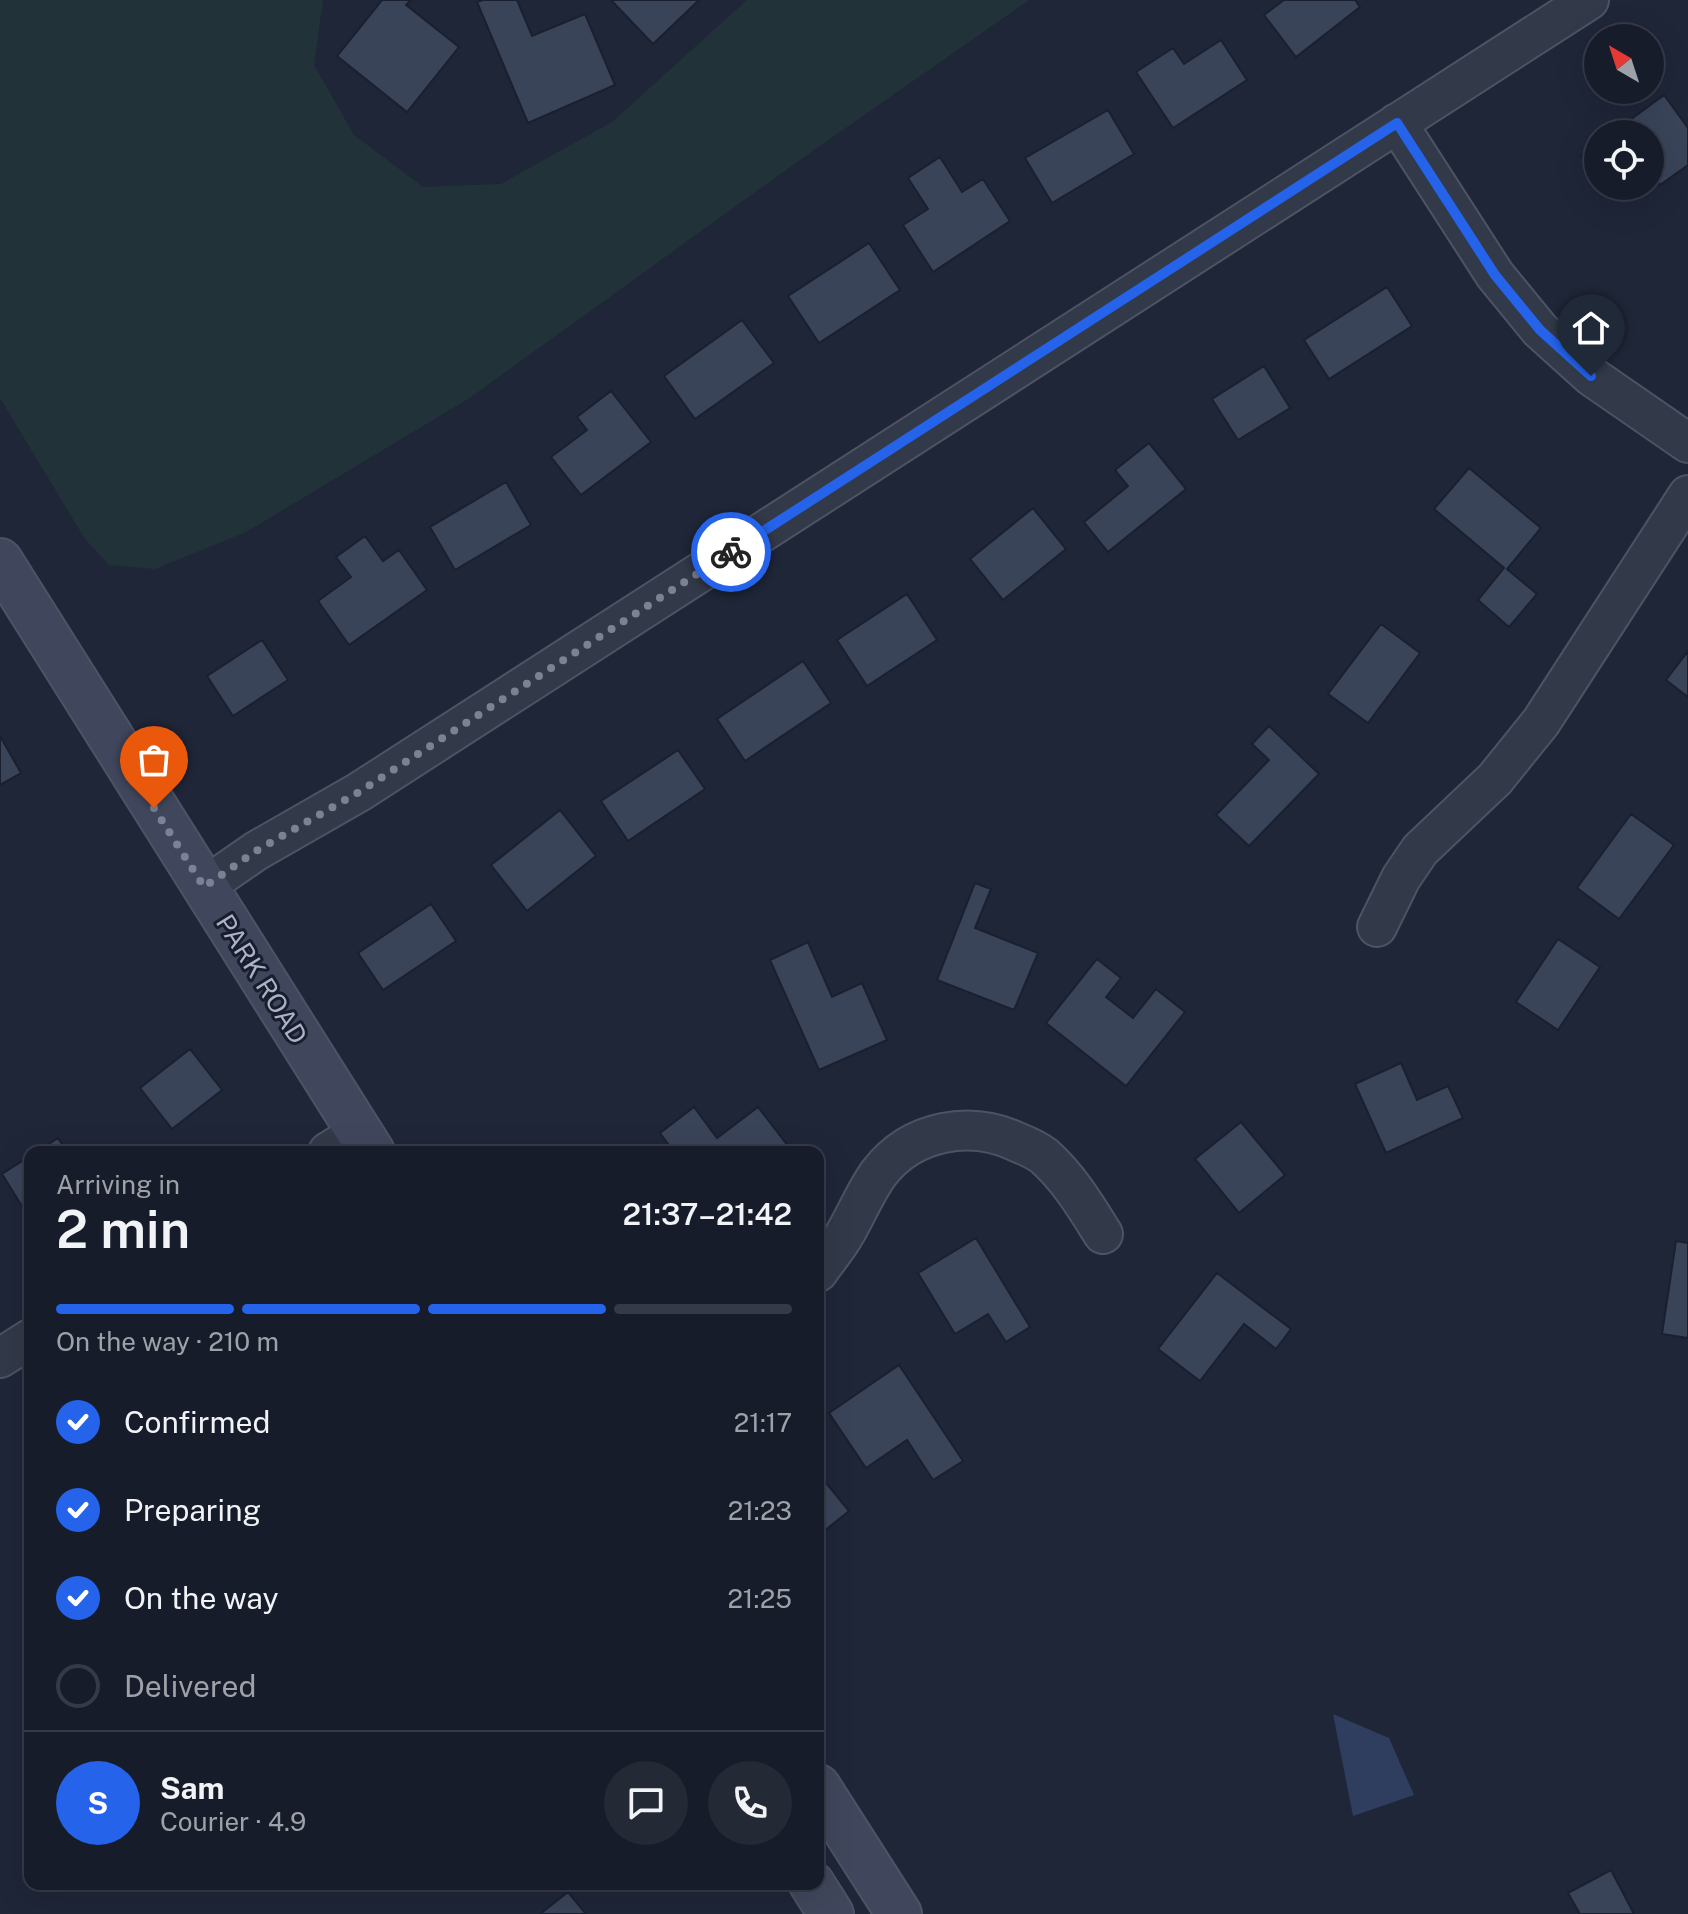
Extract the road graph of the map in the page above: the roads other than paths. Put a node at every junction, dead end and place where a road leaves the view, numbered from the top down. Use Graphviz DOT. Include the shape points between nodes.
graph roads {
  1 [pos="1589,0"];
  2 [pos="1397,123"];
  3 [pos="1688,443"];
  4 [pos="1688,495"];
  5 [pos="7,589"];
  6 [pos="204,887"];
  7 [pos="1377,927"];
  8 [pos="353,1146"];
  9 [pos="1103,1234"];
  10 [pos="824,1264"];
  11 [pos="24,1343"];
  12 [pos="0,1358"];
  13 [pos="824,1796"];
  14 [pos="816,1890"];
  15 [pos="831,1914"];
  16 [pos="899,1914"];
  1 -- 2 [label="street"];
  2 -- 3 [label="street" via="1495,275 1540,330 1591,376"];
  2 -- 6 [label="street"];
  4 -- 7 [label="street" via="1541,722 1495,779 1420,850"];
  5 -- 6 [label="main road, PARK ROAD"];
  6 -- 8 [label="main road, PARK ROAD"];
  9 -- 10 [label="street" via="1045,1157 1000,1134 966,1129 933,1134 903,1149 880,1172"];
  11 -- 12 [label="street"];
  13 -- 16 [label="main road"];
  14 -- 15 [label="main road"];
}
